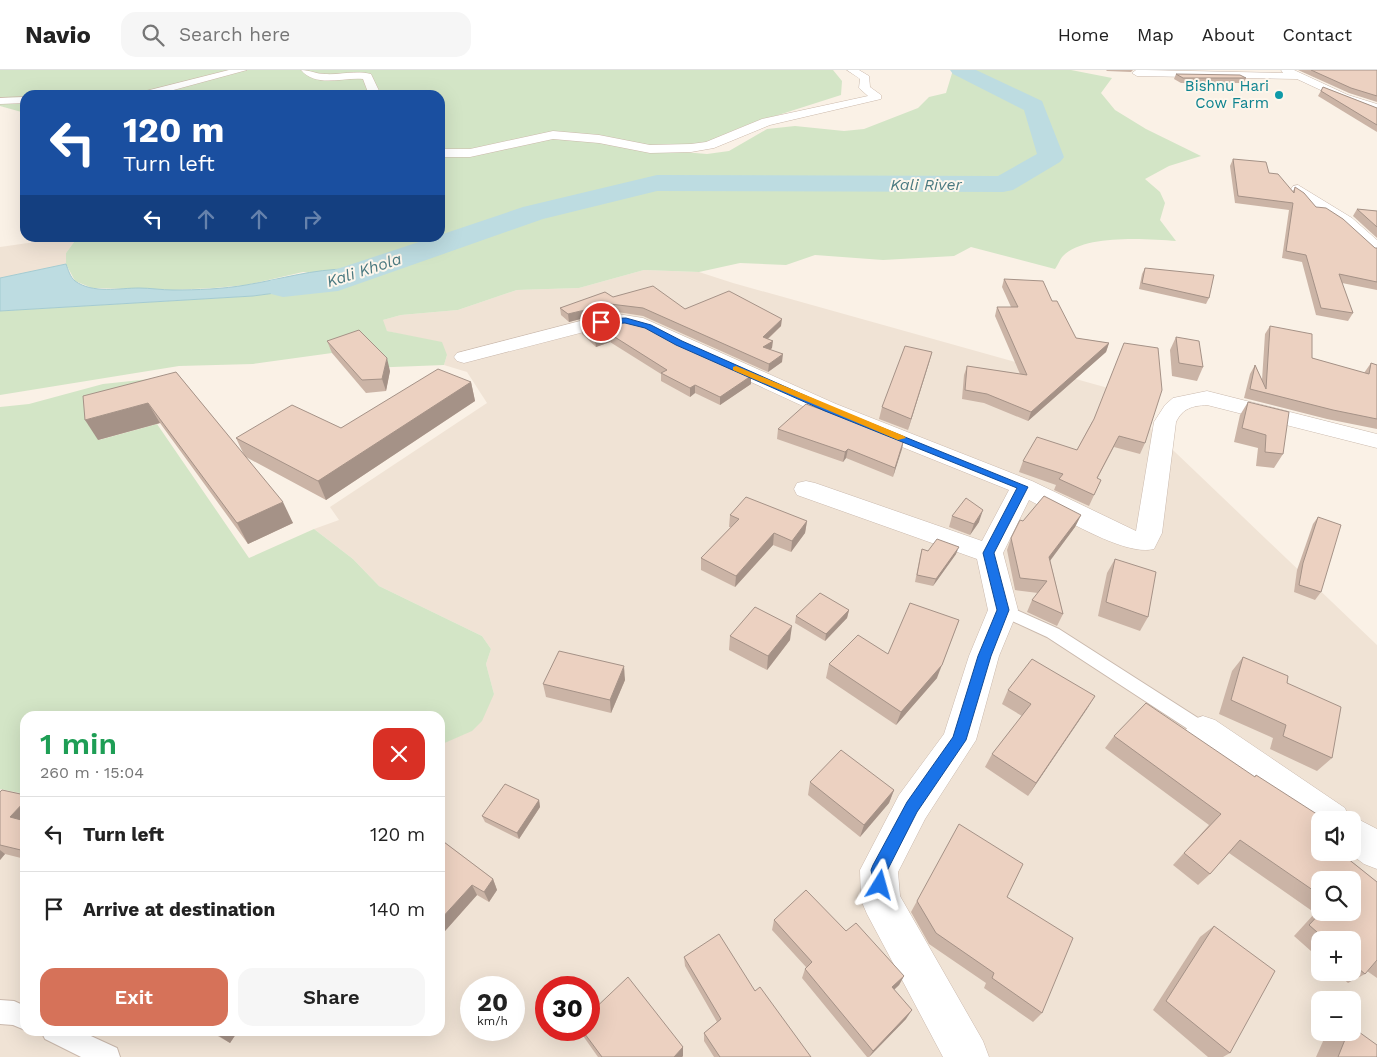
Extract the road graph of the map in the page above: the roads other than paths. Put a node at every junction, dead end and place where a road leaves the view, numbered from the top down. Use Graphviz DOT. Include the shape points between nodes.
graph roads {
  1 [pos="242,70"];
  2 [pos="306,70"];
  3 [pos="852,70"];
  4 [pos="1286,70"];
  5 [pos="1136,73"];
  6 [pos="1299,76"];
  7 [pos="162,90"];
  8 [pos="373,90"];
  9 [pos="20,100"];
  10 [pos="0,101"];
  11 [pos="1355,102"];
  12 [pos="1377,102"];
  13 [pos="1377,108"];
  14 [pos="445,153"];
  15 [pos="1298,189"];
  16 [pos="1377,249"];
  17 [pos="464,357"];
  18 [pos="1377,441"];
  19 [pos="1022,487"];
  20 [pos="806,489"];
  21 [pos="989,553"];
  22 [pos="1003,610"];
  23 [pos="1203,730"];
  24 [pos="1319,811"];
  25 [pos="1361,840"];
  26 [pos="1377,851"];
  27 [pos="0,1012"];
  28 [pos="20,1016"];
  29 [pos="64,1036"];
  30 [pos="108,1057"];
  31 [pos="967,1057"];
  1 -- 7 [label="street"];
  2 -- 8 [label="street" via="318,78 367,76"];
  3 -- 14 [label="street" via="865,78 864,88 877,97 766,122 709,145 650,149 599,139 553,135 470,153"];
  4 -- 6 [label="street"];
  5 -- 6 [label="street"];
  6 -- 11 [label="street"];
  9 -- 10 [label="street"];
  11 -- 12 [label="street"];
  11 -- 13 [label="street"];
  15 -- 16 [label="street" via="1346,221"];
  17 -- 19 [label="street" via="611,319 636,322 828,409"];
  18 -- 19 [label="street" via="1207,398 1187,400 1172,408 1165,422 1145,542 1128,539"];
  19 -- 21 [label="street"];
  20 -- 21 [label="street"];
  21 -- 22 [label="street"];
  22 -- 23 [label="lane" via="1053,633"];
  22 -- 31 [label="street" via="984,656 959,740 912,807 879,870 882,900"];
  23 -- 24 [label="street"];
  25 -- 26 [label="street"];
  27 -- 28 [label="lane"];
  29 -- 30 [label="lane"];
}
